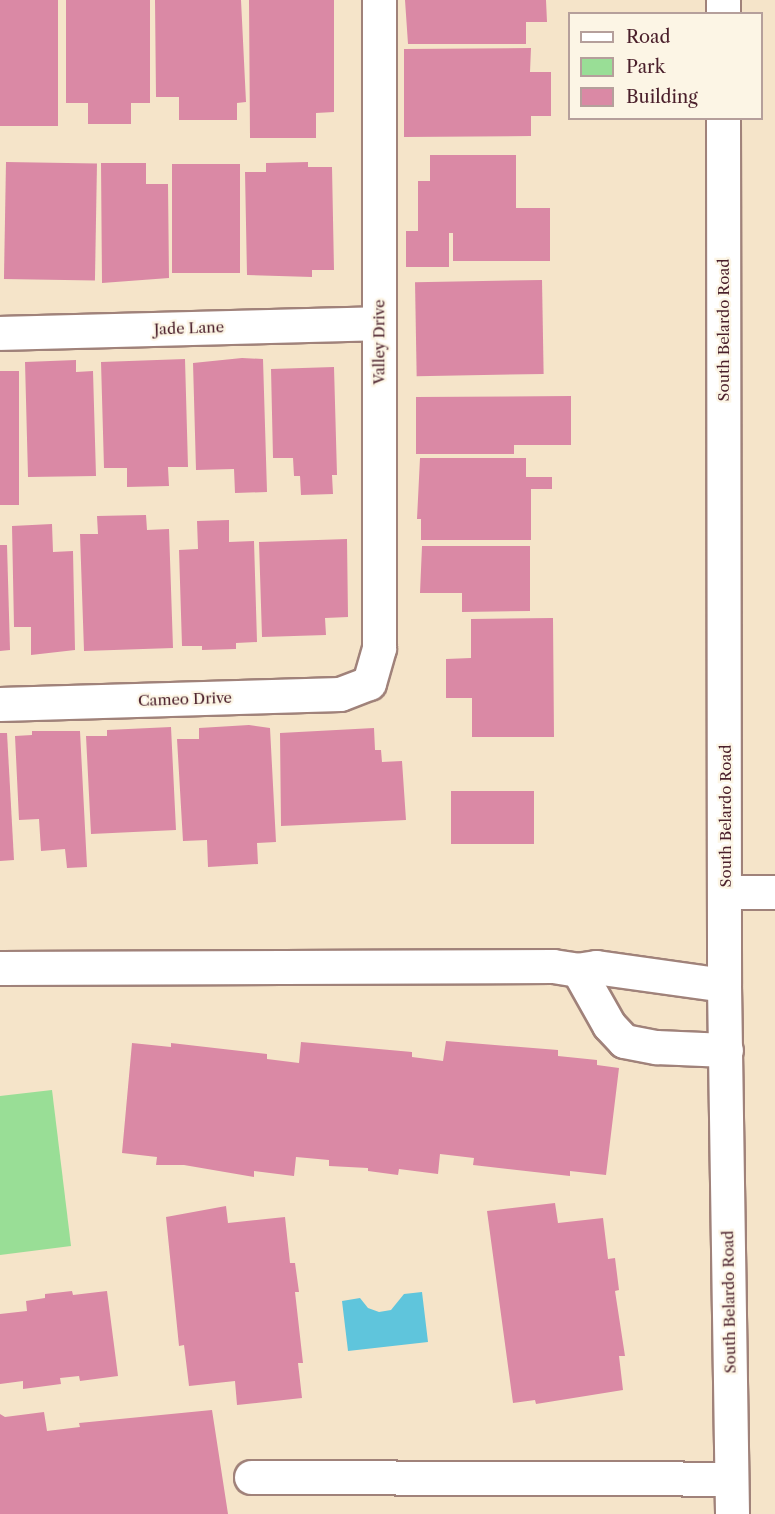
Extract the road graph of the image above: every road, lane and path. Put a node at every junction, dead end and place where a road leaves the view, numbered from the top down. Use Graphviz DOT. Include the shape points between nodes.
graph roads {
  1 [pos="379,0"];
  2 [pos="723,120"];
  3 [pos="379,323"];
  4 [pos="0,333"];
  5 [pos="369,683"];
  6 [pos="0,704"];
  7 [pos="726,892"];
  8 [pos="775,892"];
  9 [pos="0,968"];
  10 [pos="578,970"];
  11 [pos="724,985"];
  12 [pos="726,1050"];
  13 [pos="251,1477"];
  14 [pos="731,1479"];
  15 [pos="732,1514"];
  1 -- 3 [label="street, Valley Drive"];
  2 -- 7 [label="street, South Belardo Road"];
  3 -- 4 [label="street, Jade Lane"];
  3 -- 5 [label="street, Valley Drive" via="379,648"];
  5 -- 6 [label="street, Cameo Drive" via="340,694"];
  7 -- 8 [label="street"];
  7 -- 11 [label="street, South Belardo Road"];
  9 -- 10 [label="street" via="554,966"];
  10 -- 11 [label="street" via="596,967"];
  10 -- 12 [label="street" via="609,1025 624,1041 656,1047"];
  11 -- 12 [label="street, South Belardo Road"];
  12 -- 14 [label="street, South Belardo Road"];
  13 -- 14 [label="street"];
  14 -- 15 [label="street, South Belardo Road"];
}
